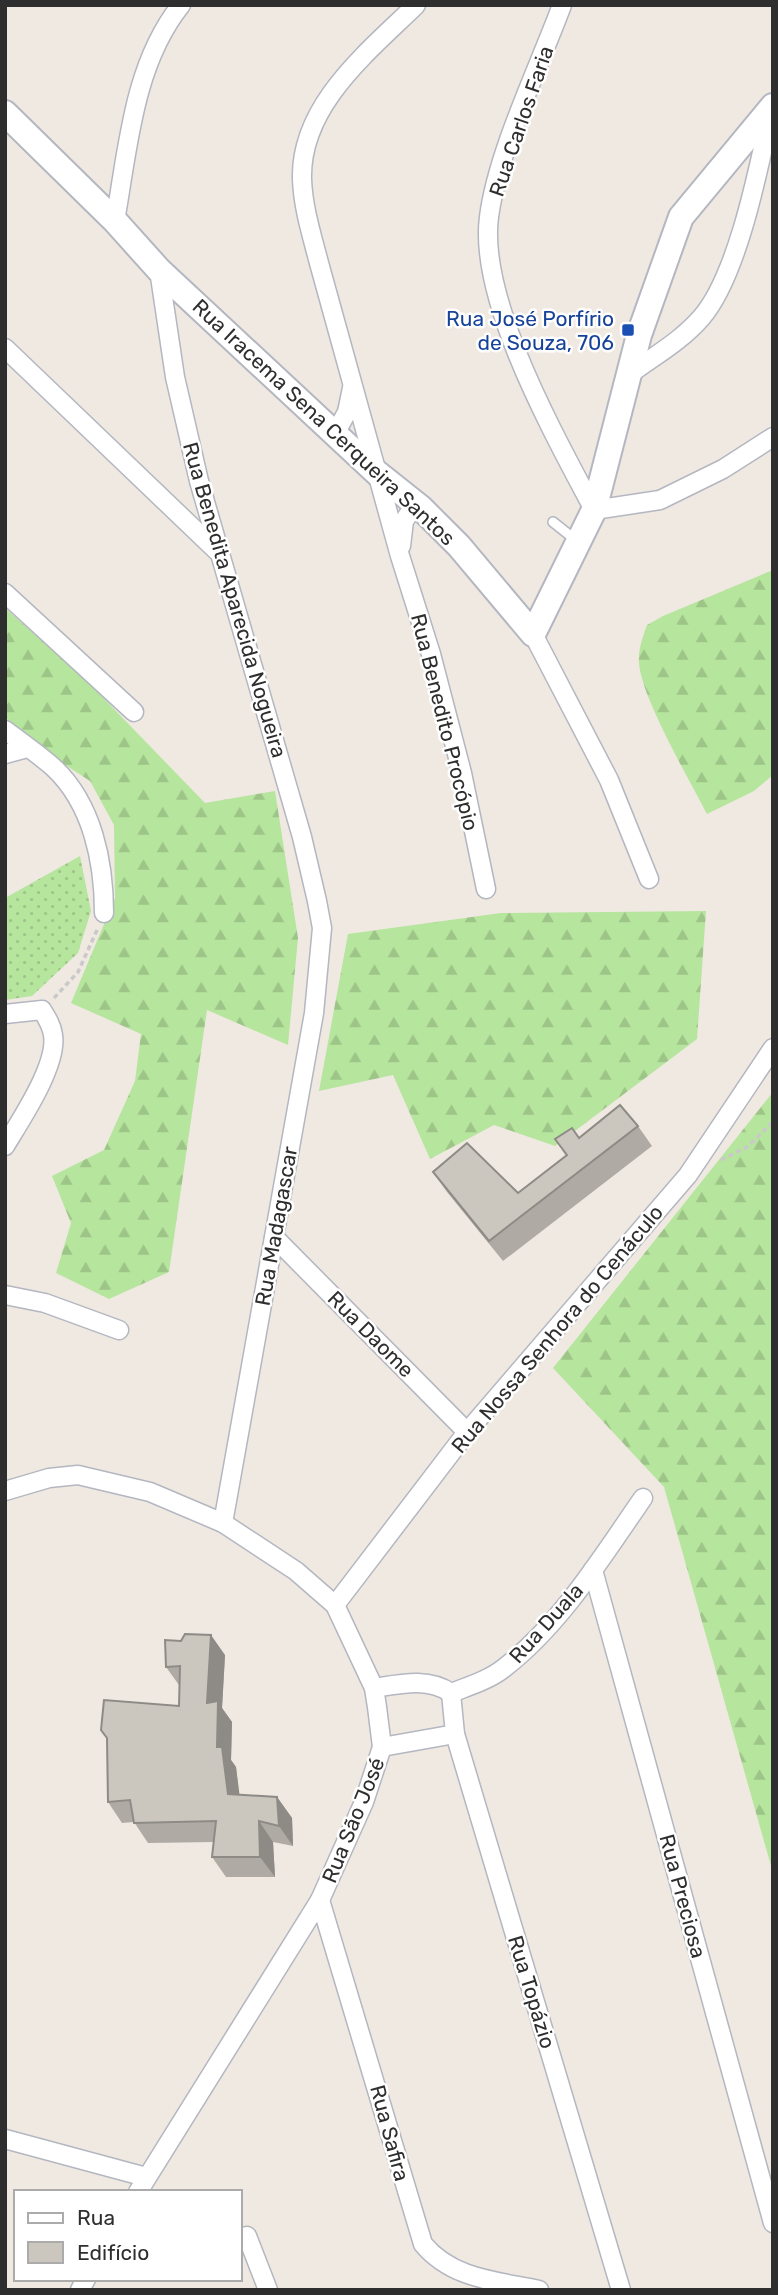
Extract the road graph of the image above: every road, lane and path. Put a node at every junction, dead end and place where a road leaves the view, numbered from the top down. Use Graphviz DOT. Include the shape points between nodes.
graph roads {
  1 [pos="181,5"];
  2 [pos="416,5"];
  3 [pos="562,5"];
  4 [pos="772,107"];
  5 [pos="5,113"];
  6 [pos="115,221"];
  7 [pos="159,270"];
  8 [pos="5,348"];
  9 [pos="630,374"];
  10 [pos="353,381"];
  11 [pos="335,434"];
  12 [pos="773,438"];
  13 [pos="377,473"];
  14 [pos="416,503"];
  15 [pos="594,510"];
  16 [pos="553,522"];
  17 [pos="578,542"];
  18 [pos="217,551"];
  19 [pos="400,556"];
  20 [pos="5,593"];
  21 [pos="533,634"];
  22 [pos="134,712"];
  23 [pos="5,730"];
  24 [pos="27,748"];
  25 [pos="5,754"];
  26 [pos="649,879"];
  27 [pos="486,889"];
  28 [pos="104,914"];
  29 [pos="322,928"];
  30 [pos="42,1010"];
  31 [pos="5,1014"];
  32 [pos="773,1048"];
  33 [pos="773,1122"];
  34 [pos="5,1146"];
  35 [pos="688,1175"];
  36 [pos="274,1237"];
  37 [pos="5,1295"];
  38 [pos="119,1330"];
  39 [pos="467,1432"];
  40 [pos="5,1491"];
  41 [pos="643,1498"];
  42 [pos="222,1523"];
  43 [pos="593,1570"];
  44 [pos="335,1605"];
  45 [pos="374,1688"];
  46 [pos="451,1693"];
  47 [pos="455,1734"];
  48 [pos="382,1747"];
  49 [pos="320,1900"];
  50 [pos="5,2139"];
  51 [pos="142,2185"];
  52 [pos="773,2222"];
  53 [pos="247,2236"];
  54 [pos="268,2290"];
  55 [pos="539,2290"];
  56 [pos="621,2290"];
  1 -- 6 [label="street" via="157,41 140,91"];
  2 -- 10 [label="street, Rua Benedito Procópio" via="330,94 306,151 302,177 305,206"];
  3 -- 15 [label="street, Rua Carlos Faria" via="506,153 489,218 489,247 506,328"];
  4 -- 9 [label="main road" via="681,217 655,284"];
  4 -- 9 [label="street" via="752,194 721,283 704,316"];
  5 -- 6 [label="main road, Rua Iracema Sena Cerqueira Santos"];
  6 -- 7 [label="main road, Rua Iracema Sena Cerqueira Santos"];
  7 -- 11 [label="main road, Rua Iracema Sena Cerqueira Santos"];
  7 -- 18 [label="street, Rua Benedita Aparecida Nogueira" via="175,377"];
  8 -- 18 [label="street"];
  9 -- 15 [label="main road"];
  10 -- 11 [label="street, Rua Benedito Procópio" via="347,412"];
  10 -- 13 [label="street, Rua Benedito Procópio"];
  11 -- 13 [label="main road, Rua Iracema Sena Cerqueira Santos"];
  12 -- 15 [label="street" via="660,500"];
  13 -- 14 [label="main road, Rua Iracema Sena Cerqueira Santos"];
  13 -- 19 [label="street, Rua Benedito Procópio"];
  14 -- 19 [label="street, Rua Benedito Procópio" via="404,521"];
  14 -- 21 [label="main road, Rua Iracema Sena Cerqueira Santos"];
  15 -- 17 [label="main road"];
  16 -- 17 [label="lane"];
  17 -- 21 [label="main road"];
  18 -- 29 [label="street, Rua Benedita Aparecida Nogueira" via="302,837"];
  19 -- 27 [label="street, Rua Benedito Procópio" via="462,773"];
  20 -- 22 [label="street"];
  21 -- 26 [label="street, Rua Iracema Sena Cerqueira Santos" via="609,780"];
  23 -- 24 [label="street"];
  24 -- 25 [label="street"];
  24 -- 28 [label="street" via="54,769 76,797 104,873"];
  28 -- 30 [label="path" via="78,972"];
  29 -- 36 [label="street, Rua Madagascar" via="314,1013"];
  30 -- 31 [label="street"];
  30 -- 34 [label="street" via="54,1037 52,1054"];
  32 -- 35 [label="street, Rua Nossa Senhora do Cenáculo"];
  33 -- 35 [label="path" via="747,1147"];
  35 -- 39 [label="street, Rua Nossa Senhora do Cenáculo"];
  36 -- 39 [label="street, Rua Daome"];
  36 -- 42 [label="street, Rua Madagascar"];
  37 -- 38 [label="street" via="45,1303"];
  39 -- 44 [label="street, Rua Nossa Senhora do Cenáculo"];
  40 -- 42 [label="street, Rua São José" via="78,1475 149,1492"];
  41 -- 43 [label="street, Rua Duala"];
  42 -- 44 [label="street, Rua São José" via="296,1571"];
  43 -- 46 [label="street, Rua Duala" via="547,1626 502,1670"];
  43 -- 52 [label="street, Rua Preciosa"];
  44 -- 45 [label="street, Rua São José"];
  45 -- 46 [label="street" via="418,1683"];
  45 -- 48 [label="street, Rua São José"];
  46 -- 47 [label="street, Rua Topázio"];
  47 -- 48 [label="street"];
  47 -- 56 [label="street, Rua Topázio"];
  48 -- 49 [label="street, Rua São José" via="364,1802"];
  49 -- 51 [label="street, Rua São José"];
  49 -- 55 [label="street, Rua Safira" via="423,2244 433,2256 464,2275"];
  50 -- 51 [label="street"];
  53 -- 54 [label="street"];
}
